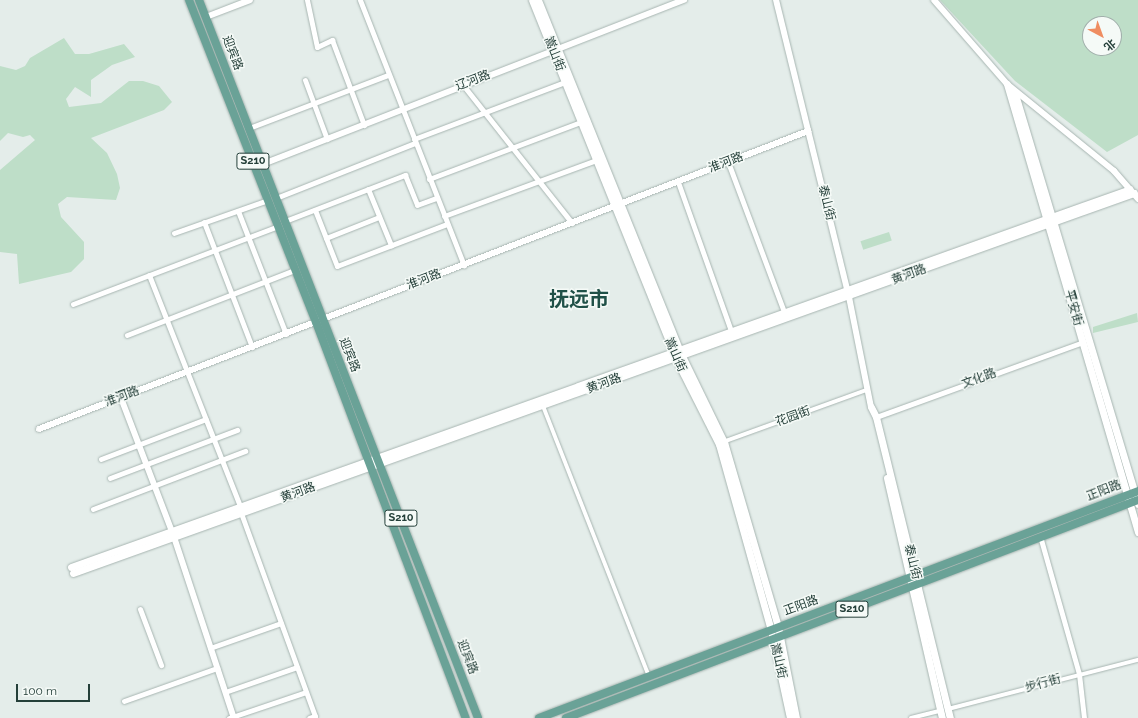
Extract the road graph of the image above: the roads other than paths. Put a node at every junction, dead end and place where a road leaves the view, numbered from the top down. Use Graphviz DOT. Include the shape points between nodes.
graph roads {
  1 [pos="189,0"];
  2 [pos="199,0"];
  3 [pos="250,0"];
  4 [pos="307,0"];
  5 [pos="360,0"];
  6 [pos="532,0"];
  7 [pos="538,0"];
  8 [pos="684,0"];
  9 [pos="776,0"];
  10 [pos="934,0"];
  11 [pos="206,17"];
  12 [pos="555,49"];
  13 [pos="388,75"];
  14 [pos="305,80"];
  15 [pos="565,82"];
  16 [pos="1007,84"];
  17 [pos="463,85"];
  18 [pos="351,89"];
  19 [pos="1014,90"];
  20 [pos="314,104"];
  21 [pos="402,109"];
  22 [pos="486,112"];
  23 [pos="581,122"];
  24 [pos="364,125"];
  25 [pos="249,128"];
  26 [pos="808,131"];
  27 [pos="327,139"];
  28 [pos="414,141"];
  29 [pos="515,147"];
  30 [pos="596,160"];
  31 [pos="728,162"];
  32 [pos="263,164"];
  33 [pos="429,178"];
  34 [pos="541,181"];
  35 [pos="678,182"];
  36 [pos="368,189"];
  37 [pos="1134,194"];
  38 [pos="436,198"];
  39 [pos="272,199"];
  40 [pos="617,205"];
  41 [pos="315,210"];
  42 [pos="238,211"];
  43 [pos="444,216"];
  44 [pos="379,217"];
  45 [pos="1051,220"];
  46 [pos="204,222"];
  47 [pos="572,223"];
  48 [pos="281,224"];
  49 [pos="447,224"];
  50 [pos="174,233"];
  51 [pos="248,237"];
  52 [pos="326,238"];
  53 [pos="390,246"];
  54 [pos="215,249"];
  55 [pos="464,264"];
  56 [pos="295,270"];
  57 [pos="148,275"];
  58 [pos="265,282"];
  59 [pos="848,293"];
  60 [pos="232,295"];
  61 [pos="74,304"];
  62 [pos="784,312"];
  63 [pos="167,320"];
  64 [pos="319,321"];
  65 [pos="731,331"];
  66 [pos="286,334"];
  67 [pos="127,335"];
  68 [pos="1082,342"];
  69 [pos="252,347"];
  70 [pos="678,354"];
  71 [pos="187,372"];
  72 [pos="867,390"];
  73 [pos="121,398"];
  74 [pos="543,406"];
  75 [pos="871,407"];
  76 [pos="876,417"];
  77 [pos="206,419"];
  78 [pos="39,429"];
  79 [pos="237,430"];
  80 [pos="214,439"];
  81 [pos="721,443"];
  82 [pos="139,444"];
  83 [pos="245,451"];
  84 [pos="101,458"];
  85 [pos="222,460"];
  86 [pos="379,460"];
  87 [pos="147,464"];
  88 [pos="370,464"];
  89 [pos="110,478"];
  90 [pos="155,485"];
  91 [pos="1135,498"];
  92 [pos="93,509"];
  93 [pos="241,510"];
  94 [pos="1138,532"];
  95 [pos="173,534"];
  96 [pos="1040,536"];
  97 [pos="72,570"];
  98 [pos="913,581"];
  99 [pos="140,609"];
  100 [pos="281,622"];
  101 [pos="775,629"];
  102 [pos="777,638"];
  103 [pos="210,648"];
  104 [pos="1138,660"];
  105 [pos="161,664"];
  106 [pos="297,667"];
  107 [pos="217,668"];
  108 [pos="1079,674"];
  109 [pos="649,676"];
  110 [pos="225,692"];
  111 [pos="306,692"];
  112 [pos="124,701"];
  113 [pos="943,713"];
  114 [pos="232,717"];
  115 [pos="309,718"];
  116 [pos="466,718"];
  117 [pos="478,718"];
  118 [pos="539,718"];
  119 [pos="566,718"];
  120 [pos="790,718"];
  121 [pos="796,718"];
  122 [pos="911,718"];
  123 [pos="950,718"];
  124 [pos="1084,718"];
  1 -- 39 [label="main road, 迎宾路 / S210"];
  2 -- 11 [label="main road, 迎宾路 / S210"];
  3 -- 11 [label="street"];
  4 -- 18 [label="street" via="317,46 332,40"];
  5 -- 13 [label="street"];
  6 -- 12 [label="main road, 嵩山街"];
  7 -- 12 [label="main road, 嵩山街"];
  8 -- 12 [label="street, 辽河路"];
  9 -- 26 [label="street, 泰山街"];
  10 -- 16 [label="street"];
  11 -- 25 [label="main road, 迎宾路 / S210"];
  12 -- 15 [label="main road, 嵩山街"];
  12 -- 17 [label="street, 辽河路"];
  12 -- 40 [label="main road, 嵩山街"];
  13 -- 18 [label="street"];
  13 -- 21 [label="street"];
  14 -- 20 [label="street"];
  15 -- 22 [label="street"];
  15 -- 23 [label="main road, 嵩山街"];
  16 -- 19 [label="street"];
  16 -- 45 [label="main road, 平安街"];
  17 -- 21 [label="street, 辽河路"];
  17 -- 22 [label="street"];
  18 -- 20 [label="street"];
  18 -- 24 [label="street"];
  19 -- 37 [label="street" via="1114,171"];
  19 -- 45 [label="main road, 平安街"];
  20 -- 25 [label="street"];
  20 -- 27 [label="street"];
  21 -- 24 [label="street, 辽河路"];
  21 -- 28 [label="street"];
  22 -- 28 [label="street"];
  22 -- 29 [label="street"];
  23 -- 29 [label="street"];
  23 -- 30 [label="main road, 嵩山街"];
  24 -- 27 [label="street, 辽河路"];
  25 -- 32 [label="main road, 迎宾路 / S210"];
  26 -- 31 [label="street, 淮河路"];
  26 -- 59 [label="street, 泰山街"];
  27 -- 32 [label="street, 辽河路"];
  28 -- 33 [label="street"];
  28 -- 39 [label="street"];
  29 -- 33 [label="street"];
  29 -- 34 [label="street"];
  30 -- 34 [label="street"];
  30 -- 40 [label="main road, 嵩山街"];
  31 -- 35 [label="street, 淮河路"];
  31 -- 62 [label="street"];
  32 -- 39 [label="main road, 迎宾路 / S210"];
  33 -- 38 [label="street"];
  34 -- 43 [label="street"];
  34 -- 47 [label="street"];
  35 -- 40 [label="street, 淮河路"];
  35 -- 65 [label="street"];
  36 -- 38 [label="street" via="405,175 417,205"];
  36 -- 41 [label="street"];
  36 -- 44 [label="street"];
  37 -- 45 [label="main road, 黄河路"];
  38 -- 43 [label="street"];
  39 -- 42 [label="street"];
  39 -- 48 [label="main road, 迎宾路 / S210"];
  40 -- 47 [label="street, 淮河路"];
  40 -- 70 [label="main road, 嵩山街"];
  41 -- 48 [label="street"];
  41 -- 52 [label="street"];
  42 -- 46 [label="street"];
  42 -- 51 [label="street"];
  43 -- 49 [label="street"];
  44 -- 52 [label="street"];
  44 -- 53 [label="street"];
  45 -- 59 [label="main road, 黄河路"];
  45 -- 68 [label="main road, 平安街"];
  45 -- 91 [label="main road, 平安街"];
  46 -- 50 [label="street"];
  46 -- 54 [label="street"];
  47 -- 55 [label="street, 淮河路"];
  48 -- 51 [label="street"];
  48 -- 56 [label="main road, 迎宾路 / S210"];
  48 -- 64 [label="main road, 迎宾路 / S210"];
  49 -- 53 [label="street"];
  49 -- 55 [label="street"];
  51 -- 54 [label="street"];
  51 -- 58 [label="street"];
  52 -- 53 [label="street" via="337,266"];
  54 -- 57 [label="street"];
  54 -- 60 [label="street"];
  55 -- 64 [label="street, 淮河路"];
  56 -- 58 [label="street"];
  56 -- 64 [label="main road, 迎宾路 / S210"];
  57 -- 61 [label="street"];
  57 -- 63 [label="street"];
  58 -- 60 [label="street"];
  58 -- 66 [label="street"];
  59 -- 62 [label="main road, 黄河路"];
  59 -- 70 [label="main road, 黄河路"];
  59 -- 72 [label="street, 泰山街"];
  60 -- 63 [label="street"];
  60 -- 69 [label="street"];
  62 -- 65 [label="main road, 黄河路"];
  63 -- 67 [label="street"];
  63 -- 71 [label="street"];
  64 -- 66 [label="street, 淮河路"];
  64 -- 86 [label="main road, 迎宾路 / S210"];
  64 -- 88 [label="main road, 迎宾路 / S210"];
  65 -- 70 [label="main road, 黄河路"];
  66 -- 69 [label="street, 淮河路"];
  68 -- 76 [label="street, 文化路"];
  68 -- 91 [label="main road, 平安街"];
  69 -- 71 [label="street, 淮河路"];
  70 -- 74 [label="main road, 黄河路"];
  70 -- 81 [label="main road, 嵩山街"];
  70 -- 86 [label="main road, 黄河路"];
  71 -- 73 [label="street, 淮河路"];
  71 -- 77 [label="street"];
  72 -- 75 [label="street, 泰山街"];
  72 -- 81 [label="street, 花园街"];
  73 -- 78 [label="street, 淮河路"];
  73 -- 82 [label="street"];
  74 -- 86 [label="main road, 黄河路"];
  74 -- 109 [label="street"];
  75 -- 76 [label="main road, 泰山街"];
  75 -- 98 [label="main road, 泰山街"];
  76 -- 98 [label="main road, 泰山街"];
  77 -- 80 [label="street"];
  77 -- 82 [label="street"];
  79 -- 80 [label="street"];
  80 -- 85 [label="street"];
  80 -- 87 [label="street"];
  81 -- 101 [label="main road, 嵩山街"];
  82 -- 84 [label="street"];
  82 -- 87 [label="street"];
  83 -- 85 [label="street"];
  85 -- 90 [label="street"];
  85 -- 93 [label="street"];
  86 -- 88 [label="main road, 黄河路"];
  86 -- 117 [label="main road, 迎宾路 / S210"];
  87 -- 89 [label="street"];
  87 -- 90 [label="street"];
  88 -- 93 [label="main road, 黄河路"];
  88 -- 116 [label="main road, 迎宾路 / S210"];
  90 -- 92 [label="street"];
  90 -- 95 [label="street"];
  91 -- 94 [label="main road, 平安街"];
  91 -- 96 [label="main road, 正阳路 / S210"];
  91 -- 98 [label="main road, 正阳路"];
  93 -- 95 [label="main road, 黄河路"];
  93 -- 100 [label="street"];
  95 -- 97 [label="main road, 黄河路"];
  95 -- 103 [label="street"];
  96 -- 98 [label="main road, 正阳路 / S210"];
  96 -- 108 [label="street"];
  98 -- 101 [label="main road, 正阳路"];
  98 -- 102 [label="main road, 正阳路 / S210"];
  98 -- 113 [label="main road, 泰山街"];
  99 -- 105 [label="street"];
  100 -- 103 [label="street"];
  100 -- 106 [label="street"];
  101 -- 102 [label="main road, 嵩山街"];
  101 -- 109 [label="main road, 正阳路"];
  102 -- 119 [label="main road, 正阳路 / S210"];
  102 -- 120 [label="main road, 嵩山街"];
  102 -- 121 [label="main road, 嵩山街"];
  103 -- 107 [label="street"];
  104 -- 108 [label="street, 步行街"];
  106 -- 110 [label="street"];
  106 -- 111 [label="street"];
  107 -- 110 [label="street"];
  107 -- 112 [label="street"];
  108 -- 113 [label="street, 步行街"];
  108 -- 124 [label="street"];
  109 -- 118 [label="main road, 正阳路"];
  110 -- 114 [label="street"];
  111 -- 114 [label="street"];
  111 -- 115 [label="street" via="315,716"];
  113 -- 122 [label="street, 步行街"];
  113 -- 123 [label="main road, 泰山街"];
}
